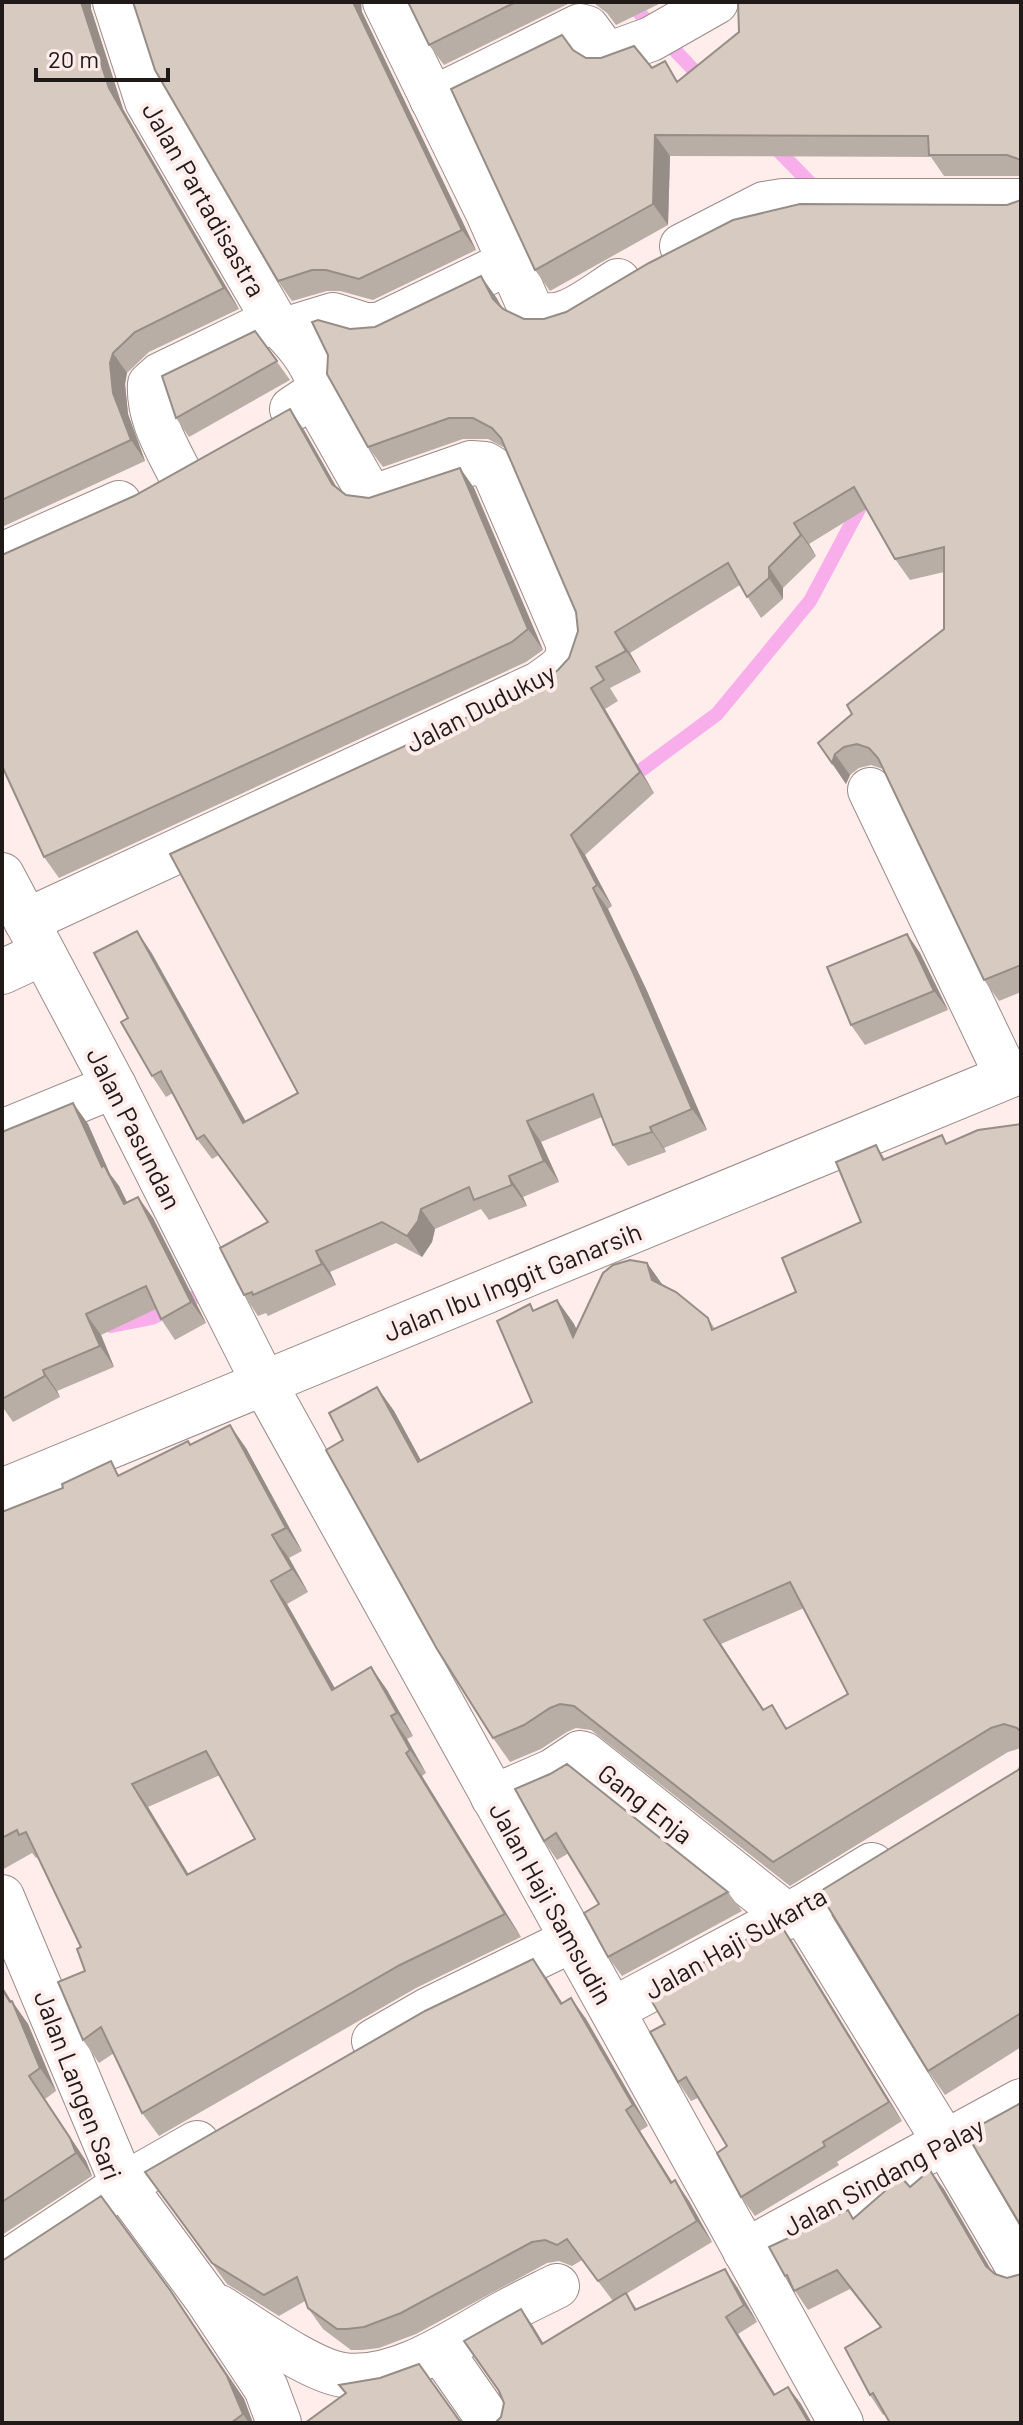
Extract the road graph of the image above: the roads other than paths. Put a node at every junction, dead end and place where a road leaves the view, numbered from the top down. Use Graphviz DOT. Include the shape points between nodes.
graph roads {
  1 [pos="115,2"];
  2 [pos="385,2"];
  3 [pos="716,2"];
  4 [pos="432,99"];
  5 [pos="1021,201"];
  6 [pos="508,263"];
  7 [pos="279,325"];
  8 [pos="316,390"];
  9 [pos="259,427"];
  10 [pos="219,449"];
  11 [pos="179,472"];
  12 [pos="2,555"];
  13 [pos="870,790"];
  14 [pos="2,875"];
  15 [pos="34,937"];
  16 [pos="2,972"];
  17 [pos="1014,1073"];
  18 [pos="114,1086"];
  19 [pos="2,1132"];
  20 [pos="264,1383"];
  21 [pos="2,1491"];
  22 [pos="493,1797"];
  23 [pos="904,1844"];
  24 [pos="2,1897"];
  25 [pos="794,1912"];
  26 [pos="572,1940"];
  27 [pos="612,2010"];
  28 [pos="345,2058"];
  29 [pos="1021,2101"];
  30 [pos="234,2121"];
  31 [pos="946,2144"];
  32 [pos="123,2185"];
  33 [pos="745,2251"];
  34 [pos="2,2265"];
  35 [pos="1021,2272"];
  36 [pos="557,2286"];
  37 [pos="207,2299"];
  38 [pos="440,2350"];
  39 [pos="279,2423"];
  40 [pos="491,2423"];
  41 [pos="841,2423"];
  1 -- 7 [label="street, Jalan Partadisastra" via="147,101"];
  2 -- 4 [label="street"];
  3 -- 4 [label="street" via="607,55 580,26"];
  4 -- 6 [label="street"];
  5 -- 6 [label="street" via="764,204 552,316 530,308"];
  6 -- 7 [label="street" via="379,325 333,315"];
  7 -- 8 [label="street, Jalan Partadisastra" via="307,358"];
  7 -- 11 [label="street" via="160,375 150,384 153,414"];
  8 -- 9 [label="street"];
  8 -- 15 [label="street, Jalan Dudukuy" via="368,492 388,492 471,463 493,469 568,643 564,665 539,684"];
  10 -- 11 [label="street"];
  11 -- 12 [label="street"];
  13 -- 17 [label="street"];
  14 -- 15 [label="street, Jalan Pasundan"];
  15 -- 16 [label="street"];
  15 -- 18 [label="street, Jalan Pasundan"];
  17 -- 20 [label="street, Jalan Ibu Inggit Ganarsih"];
  18 -- 19 [label="street"];
  18 -- 20 [label="street, Jalan Pasundan"];
  20 -- 21 [label="street, Jalan Ibu Inggit Ganarsih"];
  20 -- 22 [label="street, Jalan Haji Samsudin"];
  22 -- 25 [label="street, Gang Enja" via="584,1754"];
  22 -- 26 [label="street, Jalan Haji Samsudin"];
  23 -- 25 [label="street, Jalan Haji Sukarta"];
  24 -- 32 [label="street, Jalan Langen Sari"];
  25 -- 27 [label="street, Jalan Haji Sukarta"];
  25 -- 31 [label="street"];
  26 -- 27 [label="street, Jalan Haji Samsudin"];
  26 -- 28 [label="street" via="428,2010"];
  27 -- 33 [label="street, Jalan Haji Samsudin"];
  29 -- 31 [label="street, Jalan Sindang Palay"];
  30 -- 32 [label="street"];
  31 -- 33 [label="street, Jalan Sindang Palay"];
  31 -- 35 [label="street"];
  32 -- 34 [label="street, Jalan Langen Sari"];
  32 -- 37 [label="street"];
  33 -- 41 [label="street, Jalan Haji Samsudin"];
  36 -- 38 [label="street"];
  37 -- 38 [label="street" via="296,2356 340,2375 364,2375"];
  37 -- 39 [label="street" via="266,2388"];
  38 -- 40 [label="street"];
}
